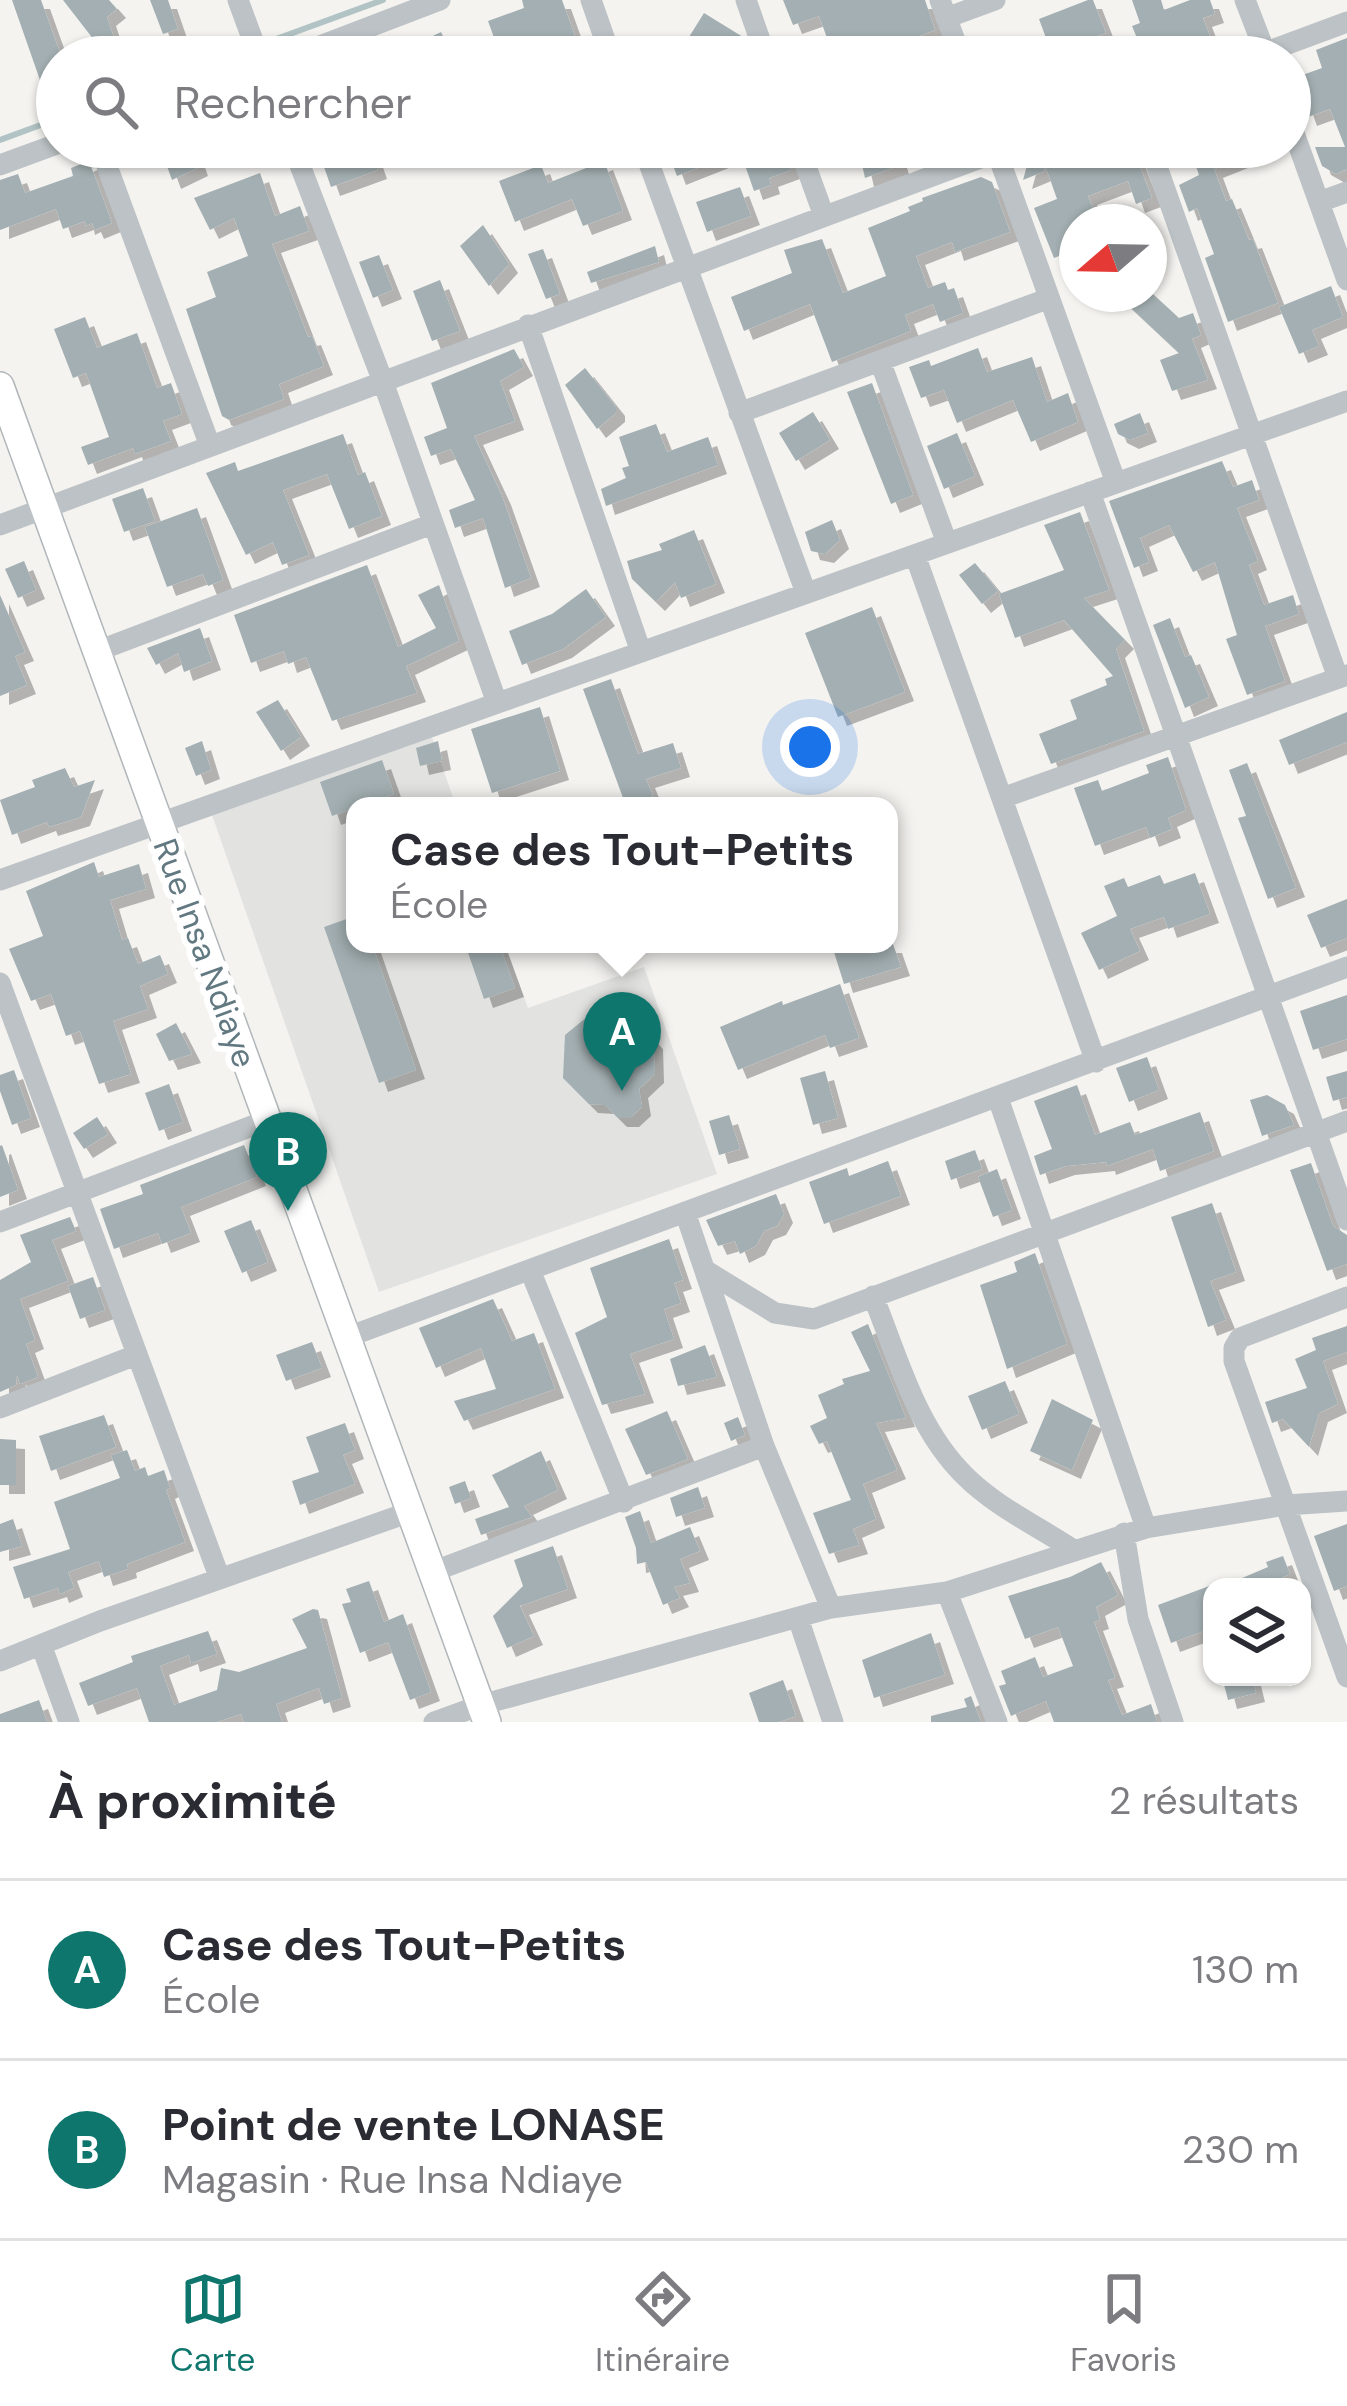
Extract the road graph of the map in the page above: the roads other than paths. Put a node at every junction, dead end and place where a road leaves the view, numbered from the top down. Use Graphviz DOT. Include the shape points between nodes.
graph roads {
  1 [pos="238,0"];
  2 [pos="440,0"];
  3 [pos="591,0"];
  4 [pos="746,0"];
  5 [pos="995,0"];
  6 [pos="1245,0"];
  7 [pos="943,9"];
  8 [pos="1347,22"];
  9 [pos="251,36"];
  10 [pos="346,36"];
  11 [pos="604,36"];
  12 [pos="759,36"];
  13 [pos="1256,36"];
  14 [pos="1311,36"];
  15 [pos="36,152"];
  16 [pos="0,165"];
  17 [pos="108,168"];
  18 [pos="301,168"];
  19 [pos="651,168"];
  20 [pos="807,168"];
  21 [pos="951,168"];
  22 [pos="1007,168"];
  23 [pos="1157,168"];
  24 [pos="1306,168"];
  25 [pos="1347,192"];
  26 [pos="1318,202"];
  27 [pos="824,216"];
  28 [pos="686,267"];
  29 [pos="1347,280"];
  30 [pos="1047,299"];
  31 [pos="528,326"];
  32 [pos="880,361"];
  33 [pos="382,379"];
  34 [pos="0,386"];
  35 [pos="1347,401"];
  36 [pos="740,413"];
  37 [pos="1252,435"];
  38 [pos="210,446"];
  39 [pos="1116,483"];
  40 [pos="1090,492"];
  41 [pos="46,509"];
  42 [pos="432,524"];
  43 [pos="0,525"];
  44 [pos="947,543"];
  45 [pos="915,555"];
  46 [pos="806,593"];
  47 [pos="95,652"];
  48 [pos="641,652"];
  49 [pos="1343,676"];
  50 [pos="497,703"];
  51 [pos="1176,736"];
  52 [pos="1002,799"];
  53 [pos="158,824"];
  54 [pos="0,880"];
  55 [pos="1347,968"];
  56 [pos="0,983"];
  57 [pos="1268,995"];
  58 [pos="25,1051"];
  59 [pos="0,1060"];
  60 [pos="1096,1062"];
  61 [pos="998,1098"];
  62 [pos="266,1121"];
  63 [pos="1347,1121"];
  64 [pos="1316,1130"];
  65 [pos="76,1192"];
  66 [pos="685,1212"];
  67 [pos="1347,1220"];
  68 [pos="0,1222"];
  69 [pos="1046,1232"];
  70 [pos="530,1270"];
  71 [pos="708,1273"];
  72 [pos="873,1296"];
  73 [pos="1347,1297"];
  74 [pos="345,1338"];
  75 [pos="136,1355"];
  76 [pos="0,1408"];
  77 [pos="764,1446"];
  78 [pos="1347,1501"];
  79 [pos="624,1502"];
  80 [pos="1286,1504"];
  81 [pos="410,1512"];
  82 [pos="1135,1531"];
  83 [pos="1072,1549"];
  84 [pos="432,1572"];
  85 [pos="220,1579"];
  86 [pos="947,1592"];
  87 [pos="831,1608"];
  88 [pos="797,1618"];
  89 [pos="42,1647"];
  90 [pos="0,1661"];
  91 [pos="1347,1677"];
  92 [pos="484,1713"];
  93 [pos="69,1722"];
  94 [pos="434,1722"];
  95 [pos="833,1722"];
  96 [pos="997,1722"];
  97 [pos="1173,1722"];
  1 -- 9 [label="street"];
  2 -- 10 [label="street"];
  3 -- 11 [label="street"];
  4 -- 12 [label="street"];
  5 -- 7 [label="street"];
  6 -- 13 [label="street"];
  8 -- 14 [label="street"];
  15 -- 16 [label="street"];
  17 -- 38 [label="street"];
  18 -- 33 [label="street"];
  19 -- 28 [label="street"];
  20 -- 27 [label="street"];
  21 -- 27 [label="street"];
  22 -- 30 [label="street"];
  23 -- 37 [label="street"];
  24 -- 26 [label="street"];
  25 -- 26 [label="street"];
  26 -- 29 [label="street"];
  27 -- 28 [label="street"];
  28 -- 31 [label="street"];
  28 -- 36 [label="street"];
  30 -- 32 [label="street"];
  30 -- 39 [label="street"];
  31 -- 33 [label="street"];
  31 -- 48 [label="street"];
  32 -- 36 [label="street"];
  32 -- 44 [label="street"];
  33 -- 38 [label="street"];
  33 -- 42 [label="street"];
  34 -- 41 [label="main road, Rue Insa Ndiaye"];
  35 -- 37 [label="street"];
  36 -- 46 [label="street"];
  37 -- 39 [label="street"];
  37 -- 49 [label="street"];
  38 -- 41 [label="street"];
  39 -- 40 [label="street"];
  40 -- 44 [label="street"];
  40 -- 51 [label="street"];
  41 -- 43 [label="street"];
  41 -- 47 [label="main road, Rue Insa Ndiaye"];
  42 -- 47 [label="street"];
  42 -- 50 [label="street"];
  44 -- 45 [label="street"];
  45 -- 46 [label="street"];
  45 -- 52 [label="street"];
  46 -- 48 [label="street"];
  47 -- 53 [label="main road, Rue Insa Ndiaye"];
  48 -- 50 [label="street"];
  49 -- 51 [label="street"];
  50 -- 53 [label="street"];
  51 -- 52 [label="street"];
  51 -- 57 [label="street"];
  52 -- 60 [label="street"];
  53 -- 54 [label="street"];
  53 -- 62 [label="main road, Rue Insa Ndiaye"];
  55 -- 57 [label="street"];
  56 -- 58 [label="street"];
  57 -- 60 [label="street"];
  57 -- 64 [label="street"];
  58 -- 59 [label="street"];
  58 -- 65 [label="street"];
  60 -- 61 [label="street"];
  61 -- 66 [label="street"];
  61 -- 69 [label="street"];
  62 -- 65 [label="street"];
  62 -- 74 [label="main road, Rue Insa Ndiaye"];
  63 -- 64 [label="street"];
  64 -- 67 [label="street"];
  64 -- 69 [label="street"];
  65 -- 68 [label="street"];
  65 -- 75 [label="street"];
  66 -- 70 [label="street"];
  66 -- 71 [label="street"];
  69 -- 72 [label="street"];
  69 -- 82 [label="street"];
  70 -- 74 [label="street"];
  70 -- 79 [label="street"];
  71 -- 72 [label="street" via="776,1313 814,1319"];
  71 -- 77 [label="street"];
  72 -- 83 [label="street" via="921,1416 945,1452 986,1494"];
  73 -- 80 [label="street" via="1234,1348"];
  74 -- 81 [label="main road, Rue Insa Ndiaye"];
  75 -- 76 [label="street"];
  75 -- 85 [label="street"];
  77 -- 79 [label="street"];
  77 -- 87 [label="street"];
  78 -- 80 [label="street"];
  79 -- 84 [label="street"];
  80 -- 82 [label="street"];
  80 -- 91 [label="street"];
  81 -- 84 [label="main road, Rue Insa Ndiaye"];
  81 -- 85 [label="street"];
  82 -- 83 [label="street"];
  82 -- 97 [label="street" via="1138,1619"];
  83 -- 86 [label="street"];
  84 -- 92 [label="main road, Rue Insa Ndiaye"];
  85 -- 89 [label="street"];
  86 -- 87 [label="street"];
  86 -- 96 [label="street"];
  87 -- 88 [label="street"];
  88 -- 92 [label="street"];
  88 -- 95 [label="street"];
  89 -- 90 [label="street"];
  89 -- 93 [label="street"];
  92 -- 94 [label="street"];
}
